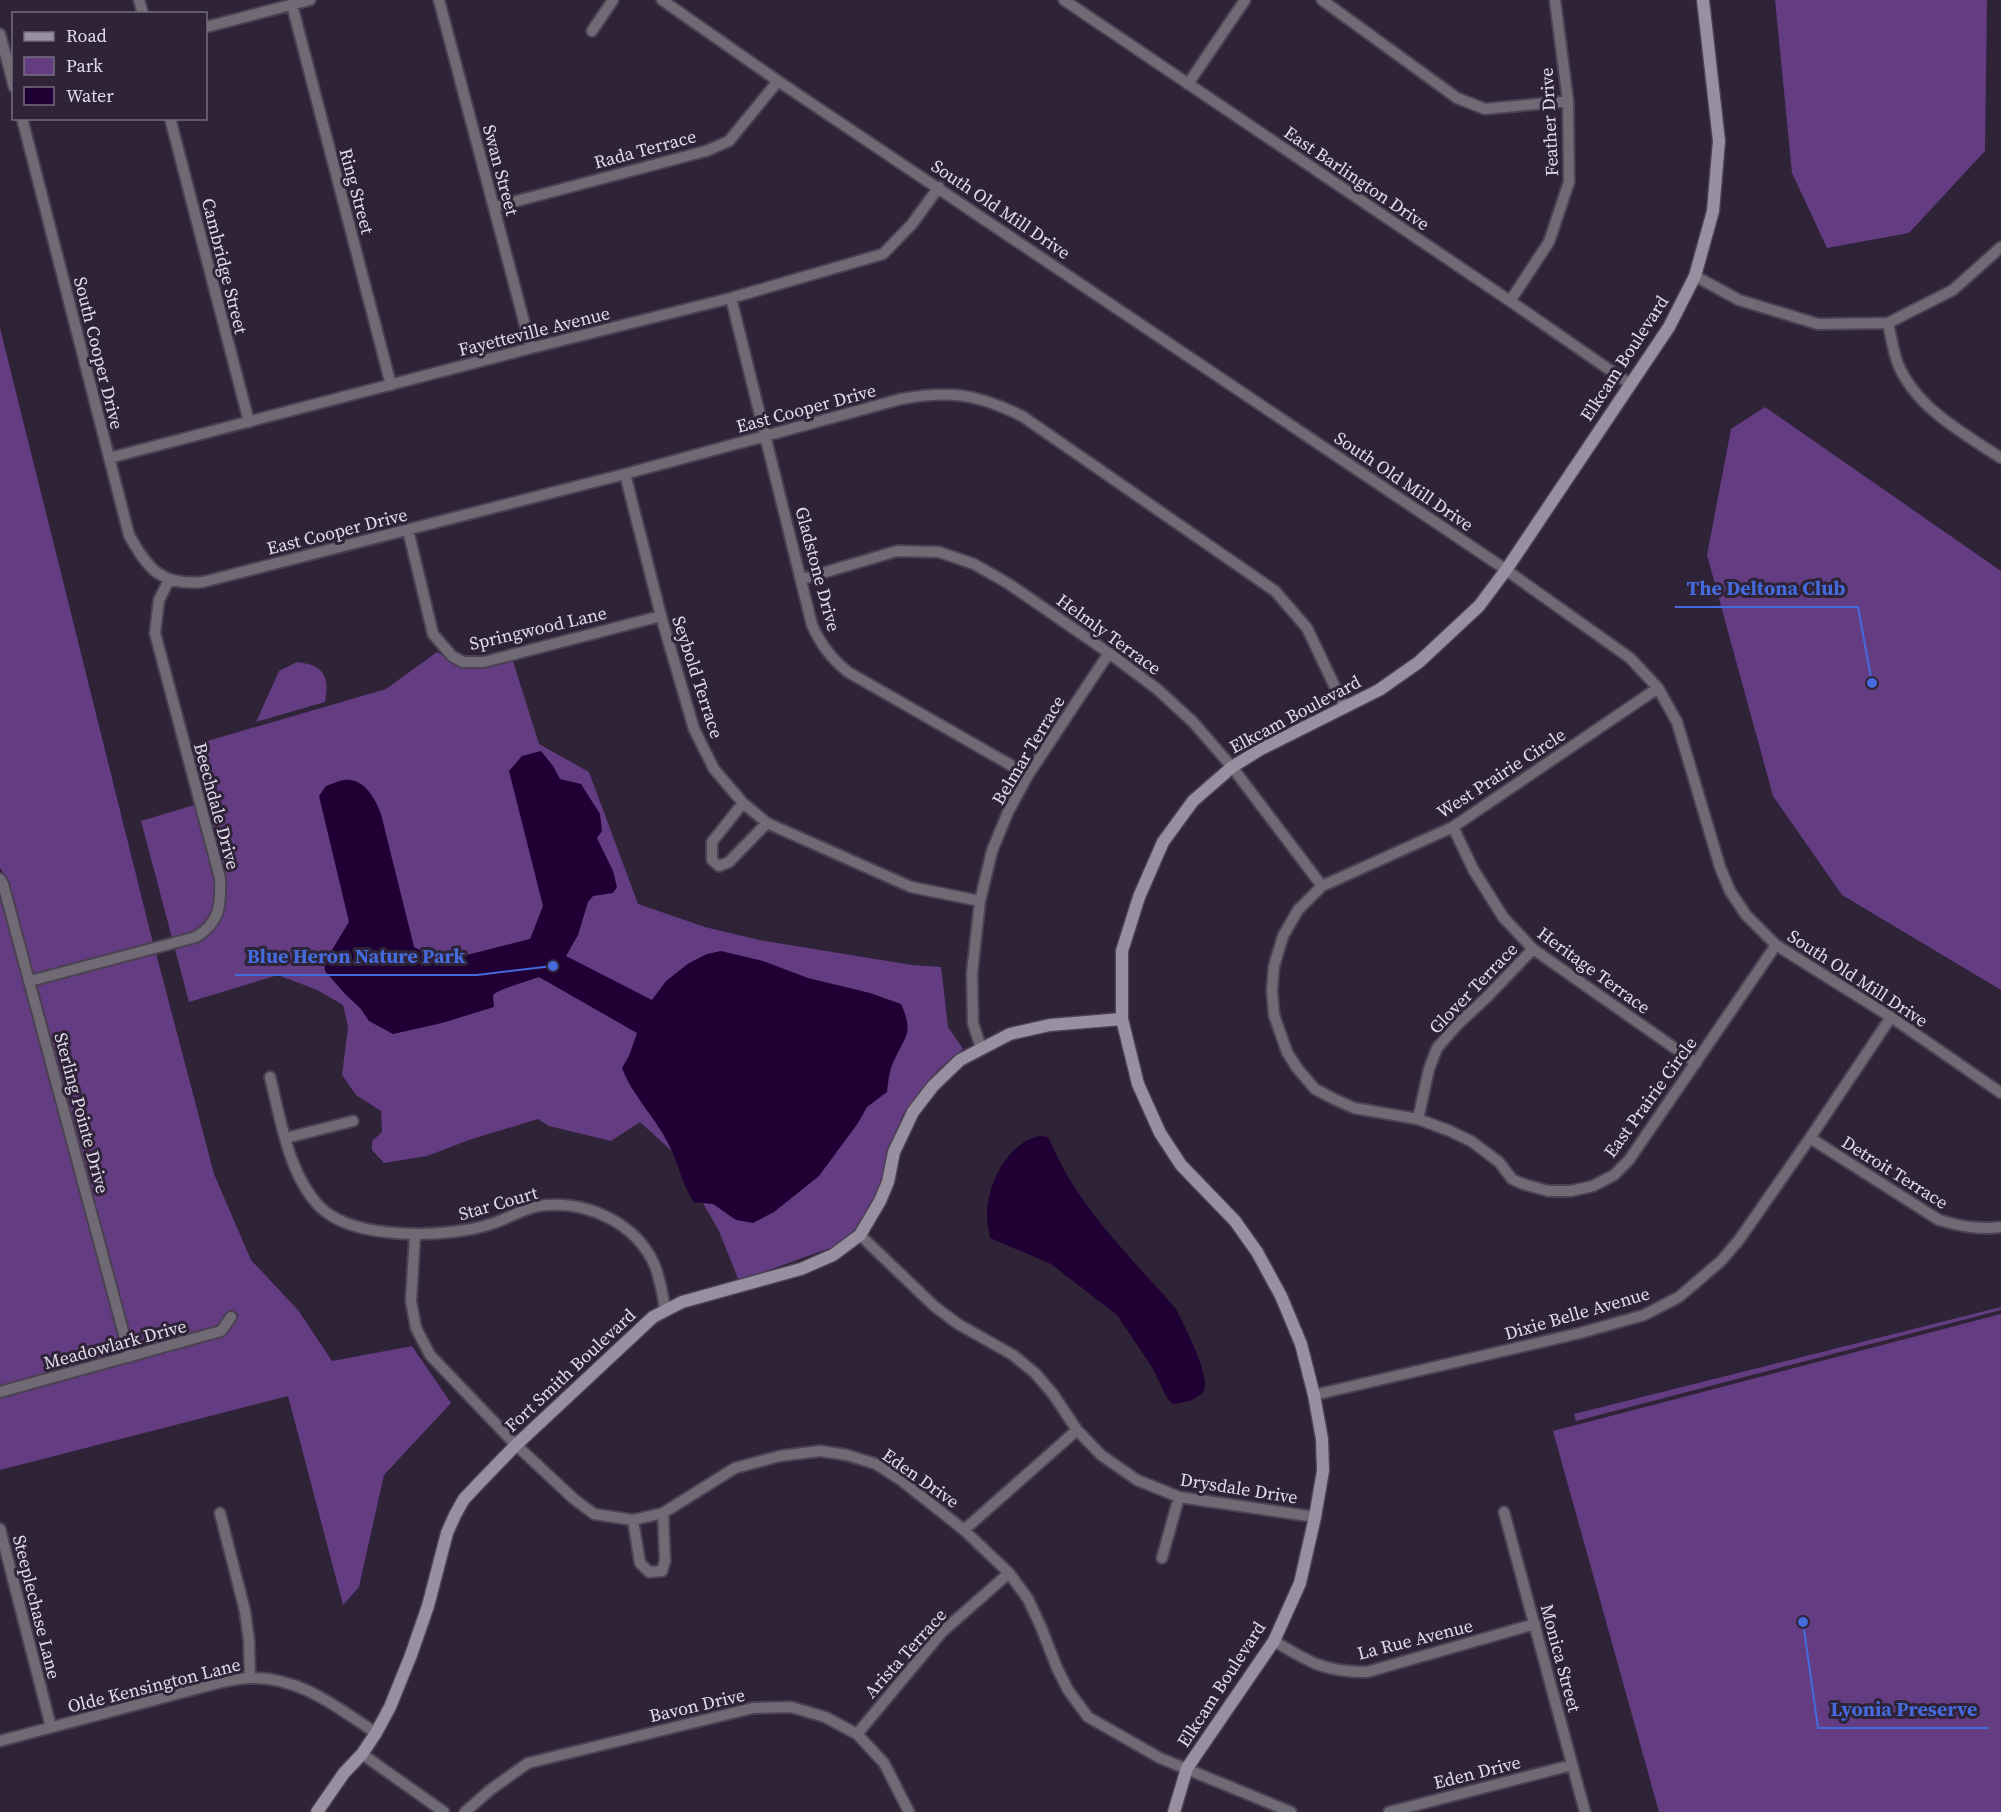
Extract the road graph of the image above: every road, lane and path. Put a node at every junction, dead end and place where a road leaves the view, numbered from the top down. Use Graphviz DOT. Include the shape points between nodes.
graph roads {
  1 [pos="310,0"];
  2 [pos="440,0"];
  3 [pos="613,0"];
  4 [pos="662,0"];
  5 [pos="1245,0"];
  6 [pos="1322,0"];
  7 [pos="1555,0"];
  8 [pos="1703,0"];
  9 [pos="1068,1"];
  10 [pos="292,5"];
  11 [pos="207,27"];
  12 [pos="592,32"];
  13 [pos="0,34"];
  14 [pos="12,79"];
  15 [pos="778,81"];
  16 [pos="1188,84"];
  17 [pos="1568,101"];
  18 [pos="23,120"];
  19 [pos="171,120"];
  20 [pos="939,187"];
  21 [pos="494,207"];
  22 [pos="2001,248"];
  23 [pos="1695,276"];
  24 [pos="732,298"];
  25 [pos="1510,301"];
  26 [pos="1888,322"];
  27 [pos="531,348"];
  28 [pos="1630,384"];
  29 [pos="391,385"];
  30 [pos="249,422"];
  31 [pos="766,436"];
  32 [pos="109,458"];
  33 [pos="2001,458"];
  34 [pos="625,474"];
  35 [pos="408,530"];
  36 [pos="1506,570"];
  37 [pos="802,579"];
  38 [pos="169,580"];
  39 [pos="661,615"];
  40 [pos="1109,653"];
  41 [pos="1658,688"];
  42 [pos="1344,706"];
  43 [pos="1232,768"];
  44 [pos="1028,775"];
  45 [pos="743,803"];
  46 [pos="767,823"];
  47 [pos="1453,827"];
  48 [pos="0,879"];
  49 [pos="1322,886"];
  50 [pos="980,901"];
  51 [pos="1776,945"];
  52 [pos="1533,949"];
  53 [pos="30,981"];
  54 [pos="1891,1017"];
  55 [pos="1122,1018"];
  56 [pos="981,1048"];
  57 [pos="1695,1062"];
  58 [pos="270,1077"];
  59 [pos="2001,1093"];
  60 [pos="1418,1119"];
  61 [pos="353,1121"];
  62 [pos="286,1138"];
  63 [pos="1810,1138"];
  64 [pos="2001,1227"];
  65 [pos="415,1234"];
  66 [pos="860,1235"];
  67 [pos="665,1310"];
  68 [pos="231,1317"];
  69 [pos="130,1358"];
  70 [pos="0,1392"];
  71 [pos="1314,1395"];
  72 [pos="1077,1430"];
  73 [pos="516,1445"];
  74 [pos="1179,1497"];
  75 [pos="1504,1512"];
  76 [pos="220,1513"];
  77 [pos="663,1513"];
  78 [pos="1316,1517"];
  79 [pos="633,1520"];
  80 [pos="0,1529"];
  81 [pos="964,1530"];
  82 [pos="1162,1558"];
  83 [pos="1009,1573"];
  84 [pos="1535,1624"];
  85 [pos="1274,1641"];
  86 [pos="250,1678"];
  87 [pos="51,1727"];
  88 [pos="376,1733"];
  89 [pos="856,1734"];
  90 [pos="0,1741"];
  91 [pos="362,1754"];
  92 [pos="1572,1765"];
  93 [pos="1187,1768"];
  94 [pos="317,1812"];
  95 [pos="444,1812"];
  96 [pos="465,1812"];
  97 [pos="909,1812"];
  98 [pos="1174,1812"];
  99 [pos="1291,1812"];
  100 [pos="1389,1812"];
  101 [pos="1585,1812"];
  1 -- 10 [label="street"];
  2 -- 21 [label="street, Swan Street"];
  3 -- 12 [label="street"];
  4 -- 15 [label="street, South Old Mill Drive"];
  5 -- 16 [label="street"];
  6 -- 17 [label="street" via="1457,98 1485,109"];
  7 -- 17 [label="street, Feather Drive"];
  8 -- 23 [label="street, Elkcam Boulevard" via="1719,141 1713,211"];
  9 -- 16 [label="street, East Barlington Drive"];
  10 -- 11 [label="street"];
  10 -- 29 [label="street, Ring Street"];
  13 -- 14 [label="street"];
  15 -- 20 [label="street, South Old Mill Drive"];
  15 -- 21 [label="street, Rada Terrace" via="729,141 706,151"];
  16 -- 25 [label="street, East Barlington Drive"];
  17 -- 25 [label="street, Feather Drive" via="1569,182 1549,242"];
  18 -- 32 [label="street, South Cooper Drive"];
  19 -- 30 [label="street, Cambridge Street"];
  20 -- 24 [label="street, Fayetteville Avenue" via="912,224 883,254"];
  20 -- 36 [label="street, South Old Mill Drive"];
  21 -- 27 [label="street, Swan Street"];
  22 -- 26 [label="street" via="1953,290"];
  23 -- 26 [label="street" via="1739,300 1818,324"];
  23 -- 28 [label="street, Elkcam Boulevard" via="1669,327"];
  24 -- 27 [label="street, Fayetteville Avenue"];
  24 -- 31 [label="street, Gladstone Drive"];
  25 -- 28 [label="street, East Barlington Drive"];
  26 -- 33 [label="street" via="1898,363 1916,393 1942,419"];
  27 -- 29 [label="street, Fayetteville Avenue"];
  28 -- 36 [label="street, Elkcam Boulevard"];
  29 -- 30 [label="street, Fayetteville Avenue"];
  30 -- 32 [label="street, Fayetteville Avenue"];
  31 -- 34 [label="street, East Cooper Drive"];
  31 -- 37 [label="street, Gladstone Drive"];
  31 -- 42 [label="street, East Cooper Drive" via="931,393 996,403 1022,416 1275,591 1307,628"];
  32 -- 38 [label="street, South Cooper Drive" via="129,534 154,572"];
  34 -- 35 [label="street, East Cooper Drive"];
  34 -- 39 [label="street, Seybold Terrace"];
  35 -- 38 [label="street, East Cooper Drive" via="203,582"];
  35 -- 39 [label="street, Springwood Lane" via="433,634 452,656 463,662 484,662"];
  36 -- 41 [label="street, South Old Mill Drive" via="1630,658"];
  36 -- 42 [label="street, Elkcam Boulevard" via="1479,606 1419,662 1379,690"];
  37 -- 40 [label="street, Helmly Terrace" via="897,550 939,552 974,564 1009,584"];
  37 -- 44 [label="street, Gladstone Drive" via="812,625 834,661"];
  38 -- 53 [label="street, Beechdale Drive" via="159,600 155,633 220,878 218,913 209,929 195,938"];
  39 -- 45 [label="street, Seybold Terrace" via="694,729 714,769"];
  40 -- 43 [label="street, Helmly Terrace" via="1193,722"];
  40 -- 44 [label="street, Belmar Terrace"];
  41 -- 47 [label="street, West Prairie Circle"];
  41 -- 51 [label="street, South Old Mill Drive" via="1677,722 1727,883 1746,915"];
  42 -- 43 [label="street, Elkcam Boulevard" via="1260,749"];
  43 -- 49 [label="street, Helmly Terrace"];
  43 -- 55 [label="street, Elkcam Boulevard" via="1193,801 1163,842 1139,897 1122,951"];
  44 -- 50 [label="street, Belmar Terrace" via="992,851"];
  45 -- 46 [label="street, Seybold Terrace"];
  45 -- 46 [label="street" via="712,842 712,860 718,866 729,862"];
  46 -- 50 [label="street, Seybold Terrace" via="911,887"];
  47 -- 49 [label="street, West Prairie Circle"];
  47 -- 52 [label="street, Heritage Terrace" via="1473,869 1503,916"];
  48 -- 53 [label="street, Sterling Pointe Drive"];
  49 -- 60 [label="street, East Prairie Circle" via="1298,910 1283,936 1274,966 1274,1015 1287,1052 1316,1089 1334,1099 1354,1108"];
  50 -- 56 [label="street, Belmar Terrace" via="972,973 973,1023"];
  51 -- 54 [label="street, South Old Mill Drive"];
  51 -- 57 [label="street, East Prairie Circle"];
  52 -- 57 [label="street, Heritage Terrace"];
  52 -- 60 [label="street, Glover Terrace" via="1437,1048"];
  53 -- 69 [label="street, Sterling Pointe Drive"];
  54 -- 59 [label="street, South Old Mill Drive"];
  54 -- 63 [label="street, Dixie Belle Avenue"];
  55 -- 56 [label="street, Fort Smith Boulevard" via="1050,1025 1010,1034"];
  55 -- 71 [label="street, Elkcam Boulevard" via="1138,1084 1160,1133 1181,1165 1234,1221 1257,1252 1301,1344"];
  56 -- 66 [label="street, Fort Smith Boulevard" via="960,1060 913,1112 894,1152 880,1201"];
  57 -- 60 [label="street, East Prairie Circle" via="1629,1160 1593,1186 1571,1191 1548,1191 1512,1179 1471,1141"];
  58 -- 62 [label="street, Star Court"];
  61 -- 62 [label="street"];
  62 -- 65 [label="street, Star Court" via="293,1164 321,1208 343,1222 371,1230"];
  63 -- 64 [label="street, Detroit Terrace" via="1939,1220 1958,1226"];
  63 -- 71 [label="street, Dixie Belle Avenue" via="1739,1240 1679,1297 1644,1315 1580,1333"];
  65 -- 67 [label="street, Star Court" via="460,1232 546,1205 576,1205 605,1215 635,1237 654,1264"];
  65 -- 73 [label="street, Eden Drive" via="411,1301 416,1328 430,1355"];
  66 -- 67 [label="street, Fort Smith Boulevard" via="833,1256 801,1269"];
  66 -- 72 [label="street, Drysdale Drive" via="934,1306 1035,1373"];
  67 -- 73 [label="street, Fort Smith Boulevard" via="633,1333"];
  68 -- 69 [label="street, Meadowlark Drive" via="222,1331"];
  69 -- 70 [label="street, Meadowlark Drive"];
  71 -- 78 [label="street, Elkcam Boulevard" via="1323,1471"];
  72 -- 74 [label="street, Drysdale Drive" via="1101,1455 1137,1480"];
  72 -- 81 [label="street"];
  73 -- 79 [label="street, Eden Drive" via="594,1514"];
  73 -- 88 [label="street, Fort Smith Boulevard" via="464,1500 455,1515 411,1655"];
  74 -- 78 [label="street, Drysdale Drive"];
  74 -- 82 [label="street"];
  75 -- 84 [label="street, Monica Street"];
  76 -- 86 [label="street" via="245,1611"];
  77 -- 79 [label="street, Eden Drive"];
  77 -- 79 [label="street" via="662,1571 649,1572 640,1563"];
  77 -- 81 [label="street, Eden Drive" via="735,1468 820,1451 876,1464"];
  78 -- 85 [label="street, Elkcam Boulevard" via="1300,1583"];
  80 -- 87 [label="street, Steeplechase Lane"];
  81 -- 83 [label="street, Eden Drive"];
  83 -- 89 [label="street, Arista Terrace" via="942,1632"];
  83 -- 93 [label="street, Eden Drive" via="1028,1599 1068,1690 1088,1717 1160,1758"];
  84 -- 85 [label="street, La Rue Avenue" via="1367,1672 1343,1672 1310,1663"];
  84 -- 92 [label="street, Monica Street"];
  85 -- 93 [label="street, Elkcam Boulevard"];
  86 -- 87 [label="street, Olde Kensington Lane"];
  86 -- 88 [label="street, Olde Kensington Lane" via="295,1684"];
  87 -- 90 [label="street, Olde Kensington Lane"];
  88 -- 91 [label="street, Fort Smith Boulevard"];
  89 -- 96 [label="street, Bavon Drive" via="825,1717 791,1707 753,1708 528,1763"];
  89 -- 97 [label="street, Bavon Drive" via="884,1763"];
  91 -- 94 [label="street, Fort Smith Boulevard"];
  91 -- 95 [label="street"];
  92 -- 100 [label="street, Eden Drive"];
  92 -- 101 [label="street, Monica Street"];
  93 -- 98 [label="street, Elkcam Boulevard"];
  93 -- 99 [label="street, Eden Drive"];
}
